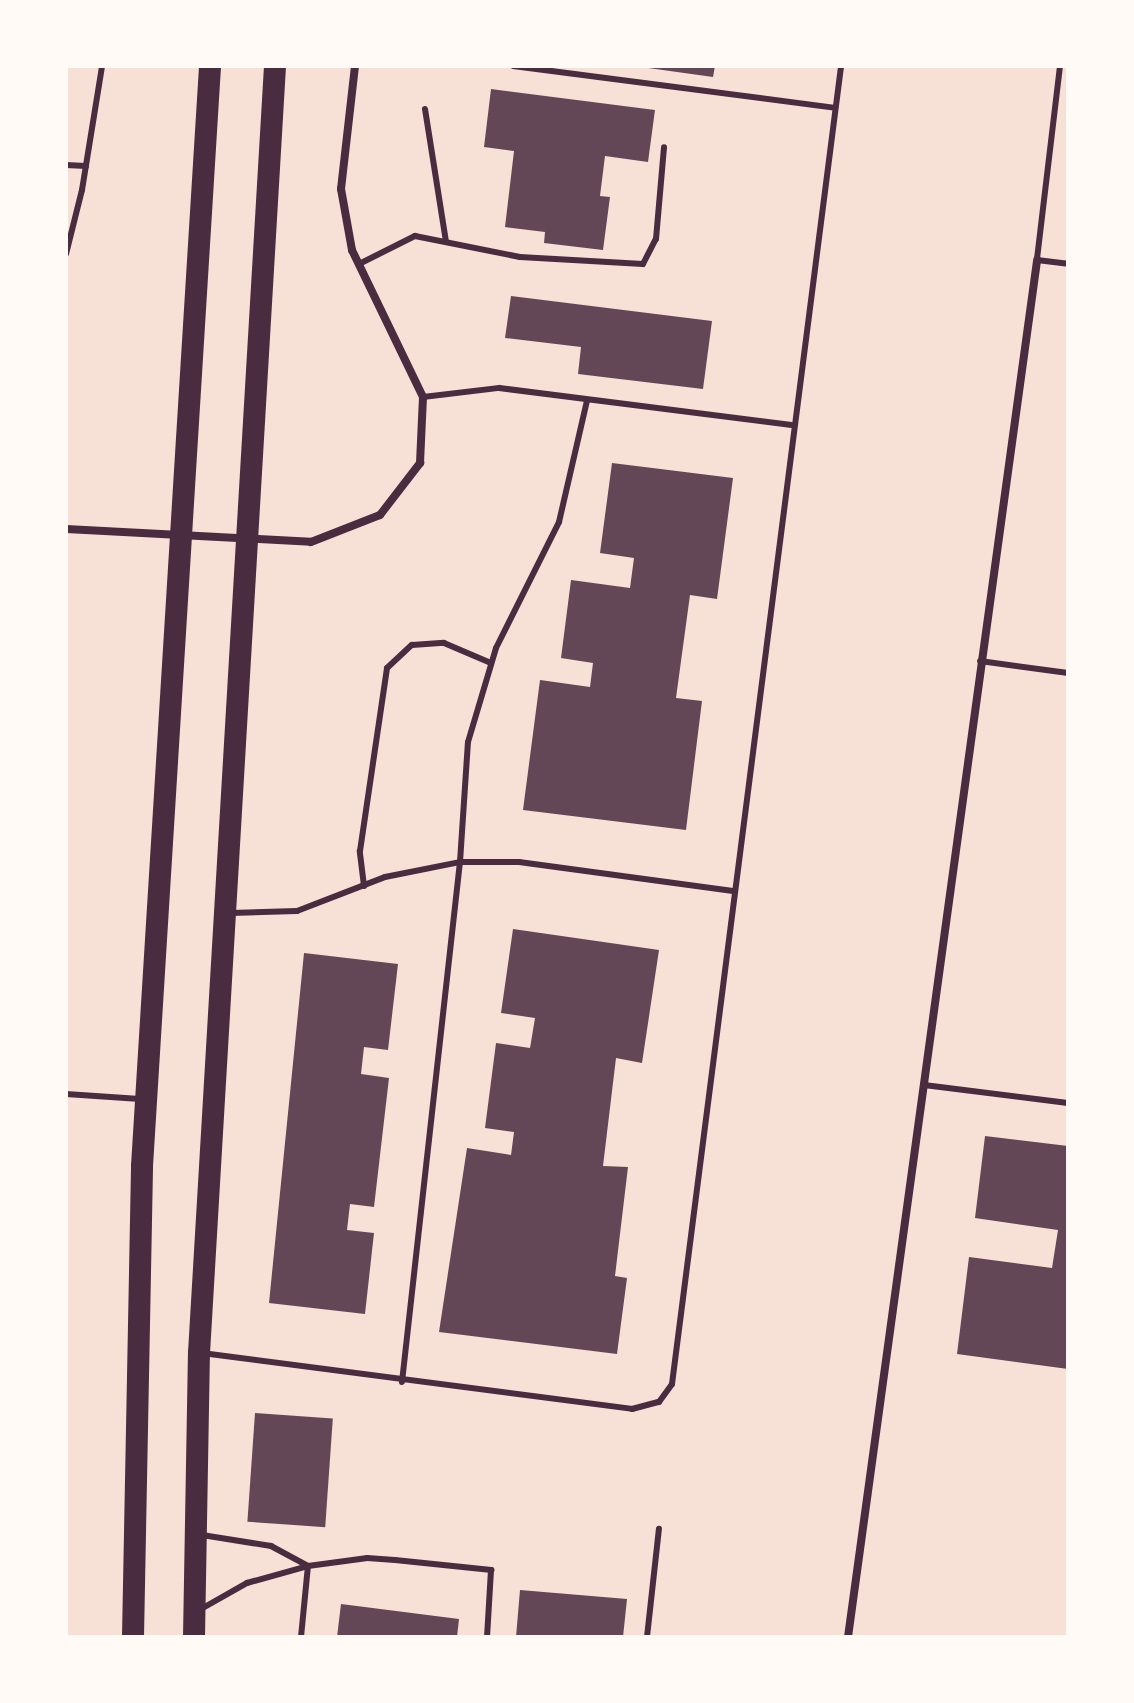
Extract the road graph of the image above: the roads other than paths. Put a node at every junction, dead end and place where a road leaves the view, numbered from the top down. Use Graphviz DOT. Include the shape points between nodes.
graph roads {
  1 [pos="102,66"];
  2 [pos="210,66"];
  3 [pos="275,66"];
  4 [pos="355,66"];
  5 [pos="513,66"];
  6 [pos="841,66"];
  7 [pos="1060,66"];
  8 [pos="835,108"];
  9 [pos="425,109"];
  10 [pos="664,147"];
  11 [pos="66,165"];
  12 [pos="86,166"];
  13 [pos="446,241"];
  14 [pos="66,254"];
  15 [pos="1037,260"];
  16 [pos="359,264"];
  17 [pos="1068,264"];
  18 [pos="423,397"];
  19 [pos="587,401"];
  20 [pos="792,425"];
  21 [pos="66,529"];
  22 [pos="182,531"];
  23 [pos="245,539"];
  24 [pos="979,661"];
  25 [pos="491,663"];
  26 [pos="1068,673"];
  27 [pos="460,862"];
  28 [pos="364,886"];
  29 [pos="733,891"];
  30 [pos="228,913"];
  31 [pos="924,1085"];
  32 [pos="66,1094"];
  33 [pos="147,1099"];
  34 [pos="1068,1103"];
  35 [pos="199,1353"];
  36 [pos="402,1382"];
  37 [pos="659,1529"];
  38 [pos="193,1534"];
  39 [pos="308,1566"];
  40 [pos="194,1612"];
  41 [pos="133,1637"];
  42 [pos="194,1637"];
  43 [pos="301,1637"];
  44 [pos="487,1637"];
  45 [pos="647,1637"];
  46 [pos="848,1637"];
  1 -- 12 [label="lane"];
  2 -- 22 [label="highway"];
  3 -- 23 [label="highway"];
  4 -- 16 [label="street" via="341,189"];
  5 -- 8 [label="lane"];
  6 -- 8 [label="lane"];
  7 -- 15 [label="lane"];
  8 -- 20 [label="lane"];
  9 -- 13 [label="lane"];
  10 -- 13 [label="lane" via="656,239 643,264 520,257"];
  11 -- 12 [label="lane"];
  12 -- 14 [label="lane"];
  13 -- 16 [label="lane" via="415,236"];
  15 -- 17 [label="lane"];
  15 -- 24 [label="street"];
  16 -- 18 [label="street"];
  18 -- 19 [label="lane" via="499,388"];
  18 -- 23 [label="street" via="420,463 380,515 311,542"];
  19 -- 20 [label="lane"];
  19 -- 25 [label="lane" via="559,522"];
  20 -- 29 [label="lane"];
  21 -- 22 [label="street"];
  22 -- 23 [label="street"];
  22 -- 33 [label="highway"];
  23 -- 30 [label="highway"];
  24 -- 26 [label="lane"];
  24 -- 31 [label="street"];
  25 -- 27 [label="lane" via="468,742"];
  25 -- 28 [label="lane" via="444,643 412,645 387,668 360,851"];
  27 -- 28 [label="lane"];
  27 -- 29 [label="lane" via="519,862"];
  27 -- 36 [label="lane"];
  28 -- 30 [label="lane" via="297,911"];
  29 -- 36 [label="lane" via="672,1384 659,1402 632,1409"];
  30 -- 35 [label="highway"];
  31 -- 34 [label="lane"];
  31 -- 46 [label="street"];
  32 -- 33 [label="lane"];
  33 -- 41 [label="highway"];
  35 -- 36 [label="lane"];
  35 -- 38 [label="highway"];
  37 -- 45 [label="lane"];
  38 -- 39 [label="lane" via="271,1546"];
  38 -- 40 [label="highway"];
  39 -- 40 [label="lane" via="247,1583"];
  39 -- 43 [label="lane"];
  39 -- 44 [label="lane" via="367,1558 491,1570"];
  40 -- 42 [label="highway"];
}
